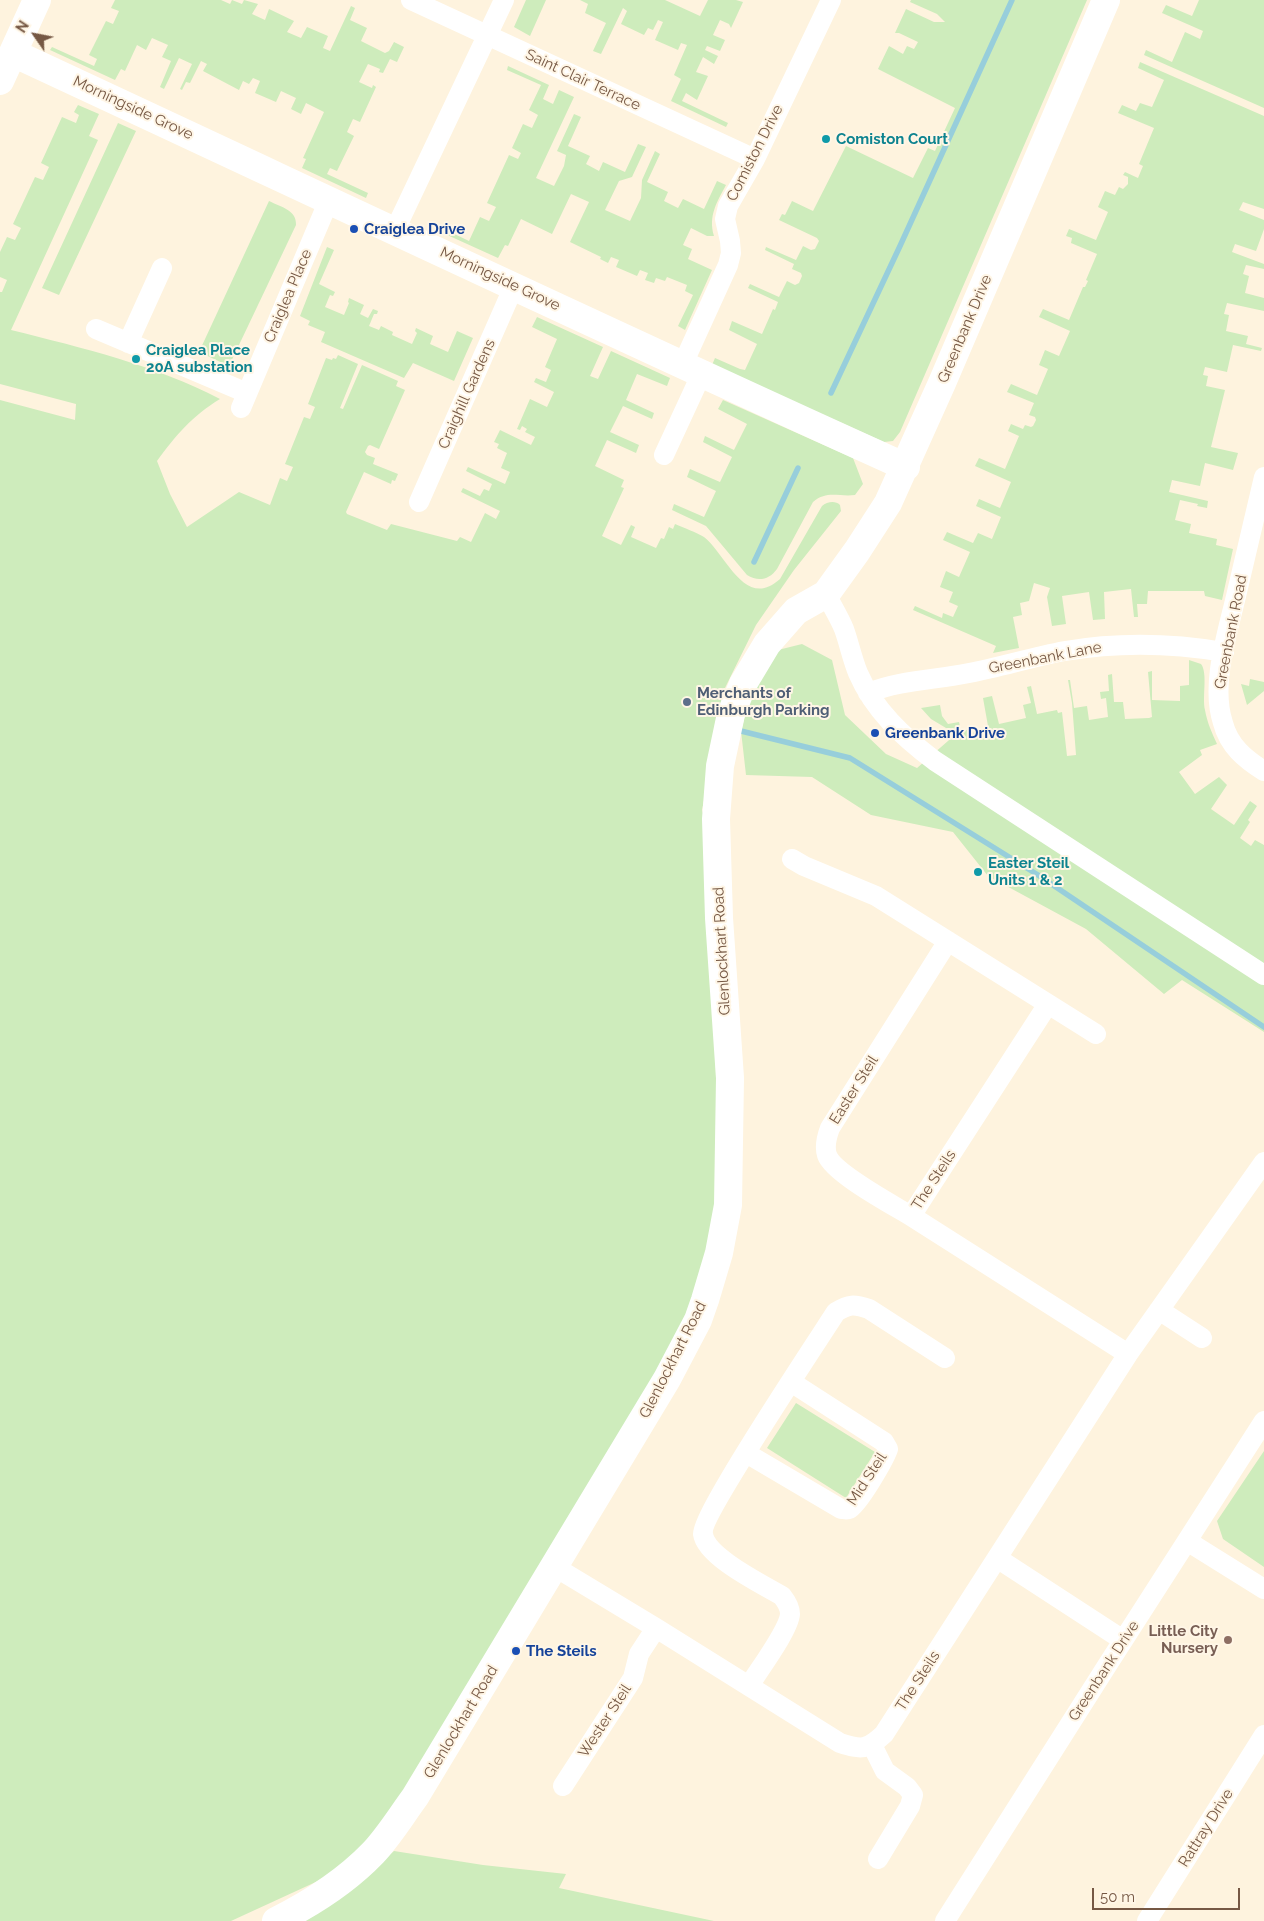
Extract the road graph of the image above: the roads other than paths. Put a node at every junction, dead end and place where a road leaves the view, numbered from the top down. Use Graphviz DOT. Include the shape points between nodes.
graph roads {
  1 [pos="37,0"];
  2 [pos="411,0"];
  3 [pos="504,0"];
  4 [pos="831,0"];
  5 [pos="1106,0"];
  6 [pos="487,36"];
  7 [pos="13,53"];
  8 [pos="0,81"];
  9 [pos="755,159"];
  10 [pos="329,200"];
  11 [pos="395,230"];
  12 [pos="162,268"];
  13 [pos="514,286"];
  14 [pos="96,329"];
  15 [pos="128,343"];
  16 [pos="691,370"];
  17 [pos="664,455"];
  18 [pos="906,467"];
  19 [pos="1264,477"];
  20 [pos="419,502"];
  21 [pos="826,594"];
  22 [pos="1224,652"];
  23 [pos="868,693"];
  24 [pos="1264,771"];
  25 [pos="792,859"];
  26 [pos="948,941"];
  27 [pos="1264,975"];
  28 [pos="1048,1004"];
  29 [pos="1096,1034"];
  30 [pos="1264,1162"];
  31 [pos="911,1216"];
  32 [pos="1159,1310"];
  33 [pos="1202,1338"];
  34 [pos="1128,1354"];
  35 [pos="945,1358"];
  36 [pos="792,1382"];
  37 [pos="1264,1421"];
  38 [pos="746,1453"];
  39 [pos="1187,1541"];
  40 [pos="997,1558"];
  41 [pos="555,1567"];
  42 [pos="1264,1589"];
  43 [pos="656,1628"];
  44 [pos="1123,1640"];
  45 [pos="749,1686"];
  46 [pos="1264,1734"];
  47 [pos="872,1745"];
  48 [pos="563,1786"];
  49 [pos="878,1859"];
  50 [pos="276,1921"];
  51 [pos="945,1921"];
  52 [pos="1148,1921"];
  1 -- 7 [label="street"];
  2 -- 6 [label="street, Saint Clair Terrace"];
  3 -- 6 [label="street"];
  4 -- 9 [label="street, Comiston Drive"];
  5 -- 18 [label="street, Greenbank Drive"];
  6 -- 9 [label="street, Saint Clair Terrace"];
  6 -- 11 [label="street"];
  7 -- 8 [label="street"];
  7 -- 10 [label="street, Morningside Grove"];
  9 -- 16 [label="street, Comiston Drive" via="726,212 731,253"];
  10 -- 11 [label="street, Morningside Grove"];
  10 -- 15 [label="street, Craiglea Place" via="244,400"];
  11 -- 13 [label="street, Morningside Grove"];
  12 -- 15 [label="street"];
  13 -- 16 [label="street, Morningside Grove"];
  13 -- 20 [label="street, Craighill Gardens"];
  14 -- 15 [label="street, Craiglea Place"];
  16 -- 17 [label="street, Comiston Drive"];
  16 -- 18 [label="street, Morningside Grove"];
  18 -- 21 [label="street, Greenbank Drive" via="880,518"];
  19 -- 22 [label="street, Greenbank Road"];
  21 -- 23 [label="street" via="844,629"];
  21 -- 41 [label="street, Glenlockhart Road" via="792,614 758,656 730,714 720,766 716,819 730,1078 728,1205 716,1268 698,1320 667,1379"];
  22 -- 23 [label="street, Greenbank Lane" via="1160,644 1097,647 895,685"];
  22 -- 24 [label="street, Greenbank Road" via="1218,695 1222,723 1238,751"];
  23 -- 27 [label="street" via="899,732 935,761"];
  25 -- 26 [label="street" via="876,896"];
  26 -- 28 [label="street"];
  26 -- 31 [label="street, Easter Steil" via="830,1128 826,1142 827,1155 839,1171"];
  28 -- 29 [label="street"];
  28 -- 31 [label="street, The Steils"];
  30 -- 32 [label="street, The Steils"];
  31 -- 34 [label="street, The Steils"];
  32 -- 33 [label="street"];
  32 -- 34 [label="street, The Steils"];
  34 -- 40 [label="street, The Steils"];
  35 -- 36 [label="street" via="869,1309 847,1306 836,1312"];
  36 -- 38 [label="street"];
  36 -- 38 [label="street, Mid Steil" via="884,1442 888,1449 870,1481 855,1504 841,1509"];
  37 -- 39 [label="street, Greenbank Drive"];
  38 -- 45 [label="street" via="702,1533 708,1548 720,1558 782,1596 788,1604 790,1614 786,1627"];
  39 -- 42 [label="street"];
  39 -- 44 [label="street, Greenbank Drive"];
  40 -- 44 [label="street"];
  40 -- 47 [label="street, The Steils" via="884,1734"];
  41 -- 43 [label="street"];
  41 -- 50 [label="street, Glenlockhart Road" via="415,1798 387,1836 345,1877"];
  43 -- 45 [label="street"];
  43 -- 48 [label="street, Wester Steil" via="639,1654 633,1678"];
  44 -- 51 [label="street, Greenbank Drive"];
  45 -- 47 [label="street" via="840,1743 856,1748"];
  46 -- 52 [label="street, Rattray Drive"];
  47 -- 49 [label="street" via="885,1771 913,1795 910,1806"];
}
